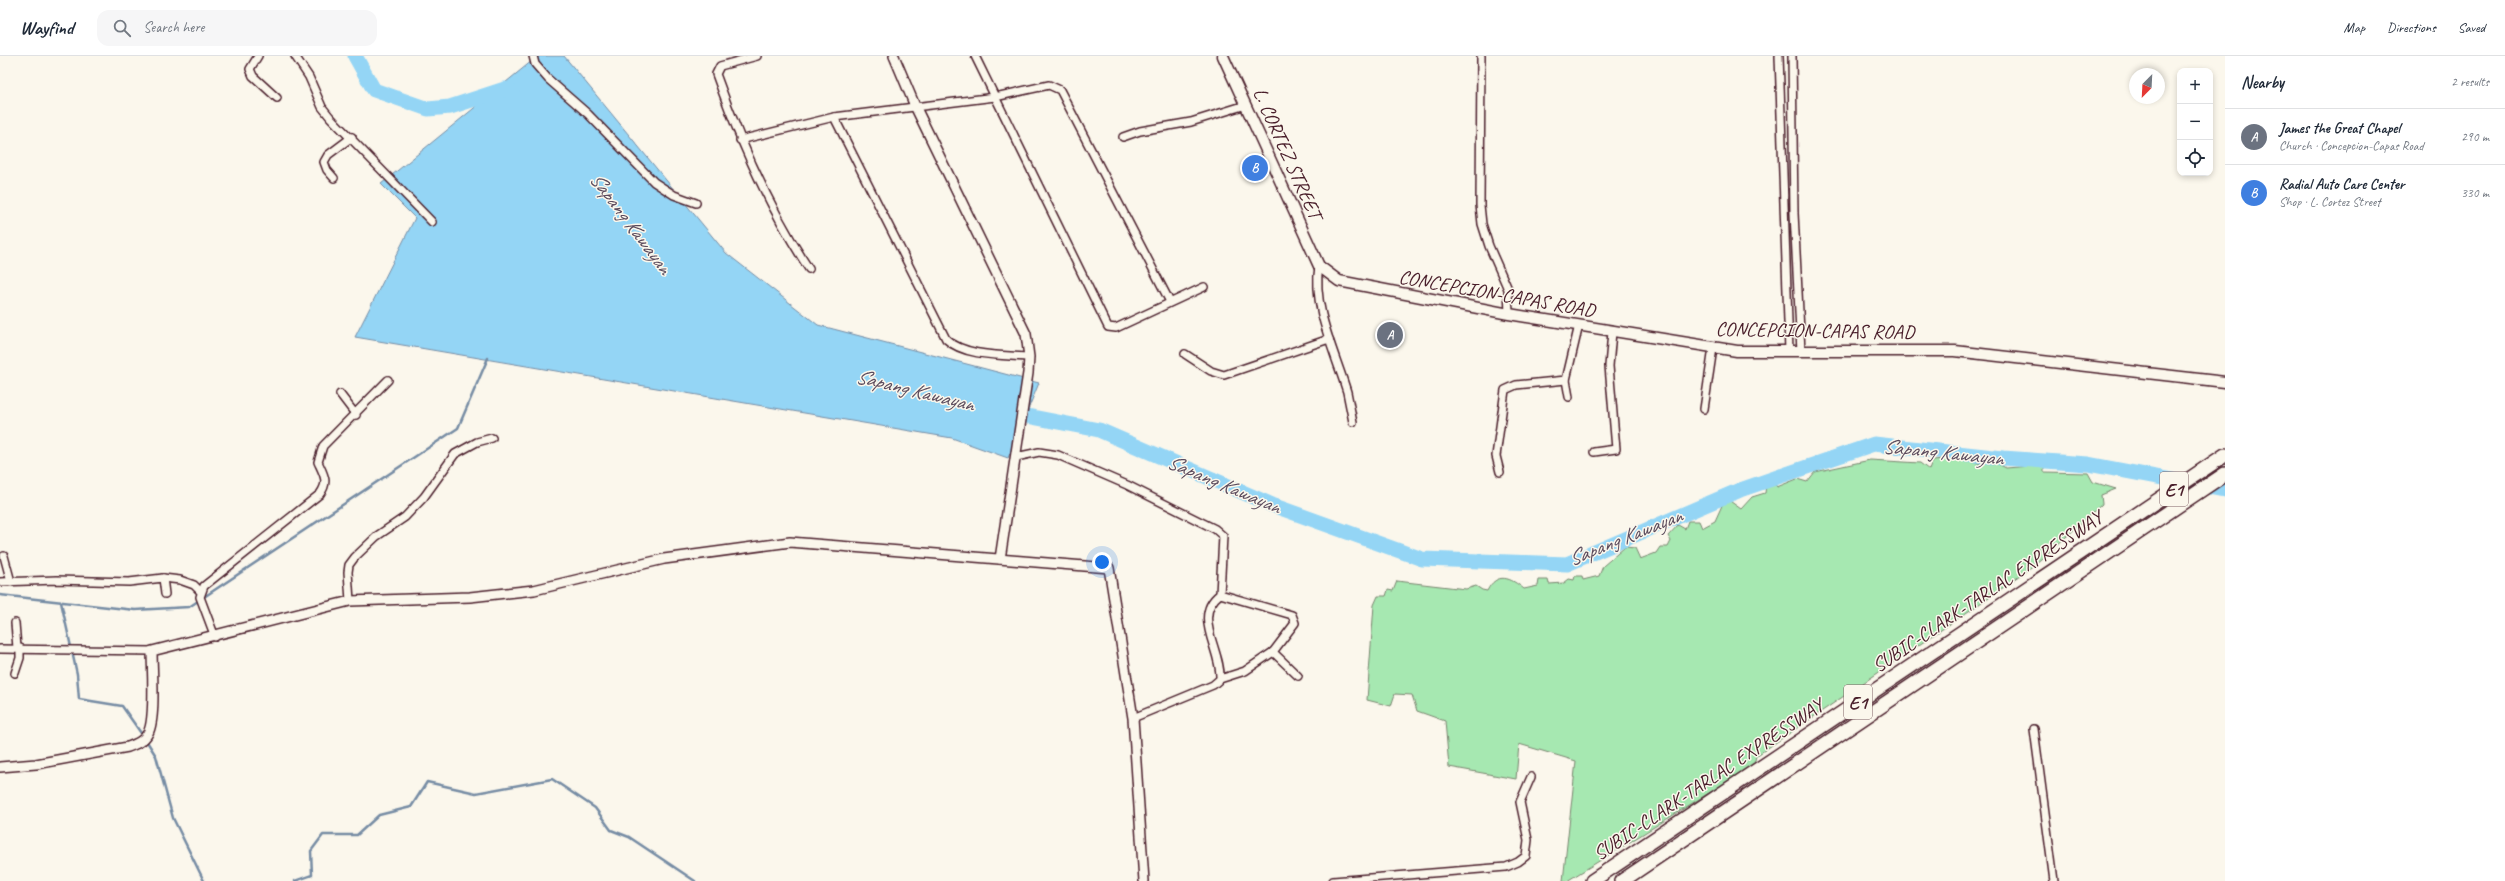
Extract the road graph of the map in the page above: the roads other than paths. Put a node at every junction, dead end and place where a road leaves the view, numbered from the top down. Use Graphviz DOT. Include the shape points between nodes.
graph roads {
  1 [pos="258,56"];
  2 [pos="295,56"];
  3 [pos="533,56"];
  4 [pos="757,56"];
  5 [pos="894,56"];
  6 [pos="975,56"];
  7 [pos="1223,56"];
  8 [pos="1481,56"];
  9 [pos="1780,56"];
  10 [pos="1792,56"];
  11 [pos="995,97"];
  12 [pos="277,98"];
  13 [pos="1246,105"];
  14 [pos="915,106"];
  15 [pos="834,117"];
  16 [pos="352,137"];
  17 [pos="1123,137"];
  18 [pos="740,140"];
  19 [pos="334,178"];
  20 [pos="696,203"];
  21 [pos="432,222"];
  22 [pos="1318,266"];
  23 [pos="809,269"];
  24 [pos="1204,287"];
  25 [pos="1170,302"];
  26 [pos="1509,314"];
  27 [pos="1579,325"];
  28 [pos="1612,332"];
  29 [pos="1330,339"];
  30 [pos="1713,348"];
  31 [pos="1801,351"];
  32 [pos="1789,352"];
  33 [pos="1185,354"];
  34 [pos="1029,358"];
  35 [pos="388,380"];
  36 [pos="1566,380"];
  37 [pos="2225,382"];
  38 [pos="340,394"];
  39 [pos="1569,396"];
  40 [pos="1704,409"];
  41 [pos="356,415"];
  42 [pos="1353,422"];
  43 [pos="492,438"];
  44 [pos="1594,452"];
  45 [pos="2225,455"];
  46 [pos="1016,457"];
  47 [pos="1500,472"];
  48 [pos="2225,474"];
  49 [pos="4,556"];
  50 [pos="1000,559"];
  51 [pos="164,578"];
  52 [pos="0,582"];
  53 [pos="11,582"];
  54 [pos="201,592"];
  55 [pos="165,594"];
  56 [pos="1220,594"];
  57 [pos="350,601"];
  58 [pos="15,623"];
  59 [pos="215,637"];
  60 [pos="0,648"];
  61 [pos="19,648"];
  62 [pos="152,651"];
  63 [pos="1272,652"];
  64 [pos="15,673"];
  65 [pos="1298,676"];
  66 [pos="1220,679"];
  67 [pos="1133,718"];
  68 [pos="2034,730"];
  69 [pos="0,767"];
  70 [pos="1531,777"];
  71 [pos="1144,881"];
  72 [pos="1333,881"];
  73 [pos="1592,881"];
  74 [pos="1622,881"];
  75 [pos="2054,881"];
  1 -- 12 [label="street" via="250,69 253,76"];
  2 -- 16 [label="street" via="309,77 322,107"];
  3 -- 20 [label="street" via="535,64 548,79 588,114 654,182 674,195"];
  4 -- 18 [label="street" via="720,66 716,74"];
  5 -- 14 [label="street"];
  6 -- 11 [label="street"];
  7 -- 13 [label="main road, L. CORTEZ STREET"];
  8 -- 26 [label="street" via="1482,224 1488,246 1508,288"];
  9 -- 32 [label="street"];
  10 -- 31 [label="street" via="1794,213"];
  11 -- 14 [label="street"];
  11 -- 25 [label="street" via="1050,85 1060,90"];
  11 -- 25 [label="street" via="1106,325 1111,329 1116,328"];
  13 -- 17 [label="street" via="1191,122 1140,131"];
  13 -- 22 [label="main road, L. CORTEZ STREET"];
  14 -- 15 [label="street"];
  14 -- 34 [label="street" via="1026,334"];
  15 -- 18 [label="street"];
  15 -- 34 [label="street" via="946,339 951,344 973,352"];
  16 -- 19 [label="street" via="328,155 324,162"];
  16 -- 21 [label="street"];
  18 -- 23 [label="street" via="786,235"];
  22 -- 26 [label="main road, CONCEPCION-CAPAS ROAD" via="1339,282"];
  22 -- 29 [label="street" via="1316,280"];
  24 -- 25 [label="street"];
  26 -- 27 [label="main road, CONCEPCION-CAPAS ROAD"];
  27 -- 28 [label="main road, CONCEPCION-CAPAS ROAD"];
  27 -- 36 [label="street"];
  28 -- 30 [label="main road, CONCEPCION-CAPAS ROAD"];
  28 -- 44 [label="street" via="1609,366 1616,449"];
  29 -- 33 [label="street" via="1224,374 1211,371"];
  29 -- 42 [label="street"];
  30 -- 32 [label="main road, CONCEPCION-CAPAS ROAD"];
  30 -- 40 [label="street"];
  31 -- 32 [label="main road, CONCEPCION-CAPAS ROAD"];
  31 -- 37 [label="main road, CONCEPCION-CAPAS ROAD" via="1955,351"];
  34 -- 46 [label="street"];
  35 -- 41 [label="street"];
  36 -- 39 [label="street"];
  36 -- 47 [label="street" via="1516,384 1505,390 1496,456"];
  38 -- 41 [label="street"];
  41 -- 54 [label="street" via="323,446 319,454 318,462 326,487 320,494 225,568"];
  43 -- 57 [label="street" via="477,442 455,454 410,512 377,536 355,557 349,565 348,572"];
  45 -- 73 [label="highway, SUBIC-CLARK-TARLAC EXPRESSWAY / E1"];
  46 -- 50 [label="street"];
  46 -- 56 [label="street" via="1039,452 1058,455 1127,485 1215,529 1223,536"];
  48 -- 74 [label="highway, SUBIC-CLARK-TARLAC EXPRESSWAY / E1"];
  49 -- 53 [label="street"];
  50 -- 57 [label="street" via="790,542 664,559 534,590 470,596"];
  50 -- 67 [label="street" via="1109,568"];
  51 -- 53 [label="street" via="129,582"];
  51 -- 54 [label="street" via="194,585"];
  51 -- 55 [label="street"];
  52 -- 53 [label="street"];
  54 -- 59 [label="street" via="200,597"];
  56 -- 63 [label="street" via="1292,615 1295,623"];
  56 -- 66 [label="street" via="1212,600 1207,609 1206,621 1221,667"];
  57 -- 59 [label="street"];
  58 -- 61 [label="street"];
  59 -- 62 [label="street"];
  60 -- 61 [label="street"];
  61 -- 62 [label="street"];
  61 -- 64 [label="street" via="20,658"];
  62 -- 69 [label="street" via="152,721 149,732 141,741 128,747 36,764"];
  63 -- 65 [label="street"];
  63 -- 66 [label="street" via="1245,671"];
  66 -- 67 [label="street" via="1212,686"];
  67 -- 71 [label="street"];
  68 -- 75 [label="street"];
  70 -- 72 [label="street" via="1520,802 1528,840 1526,856 1518,862 1506,867"];
}
